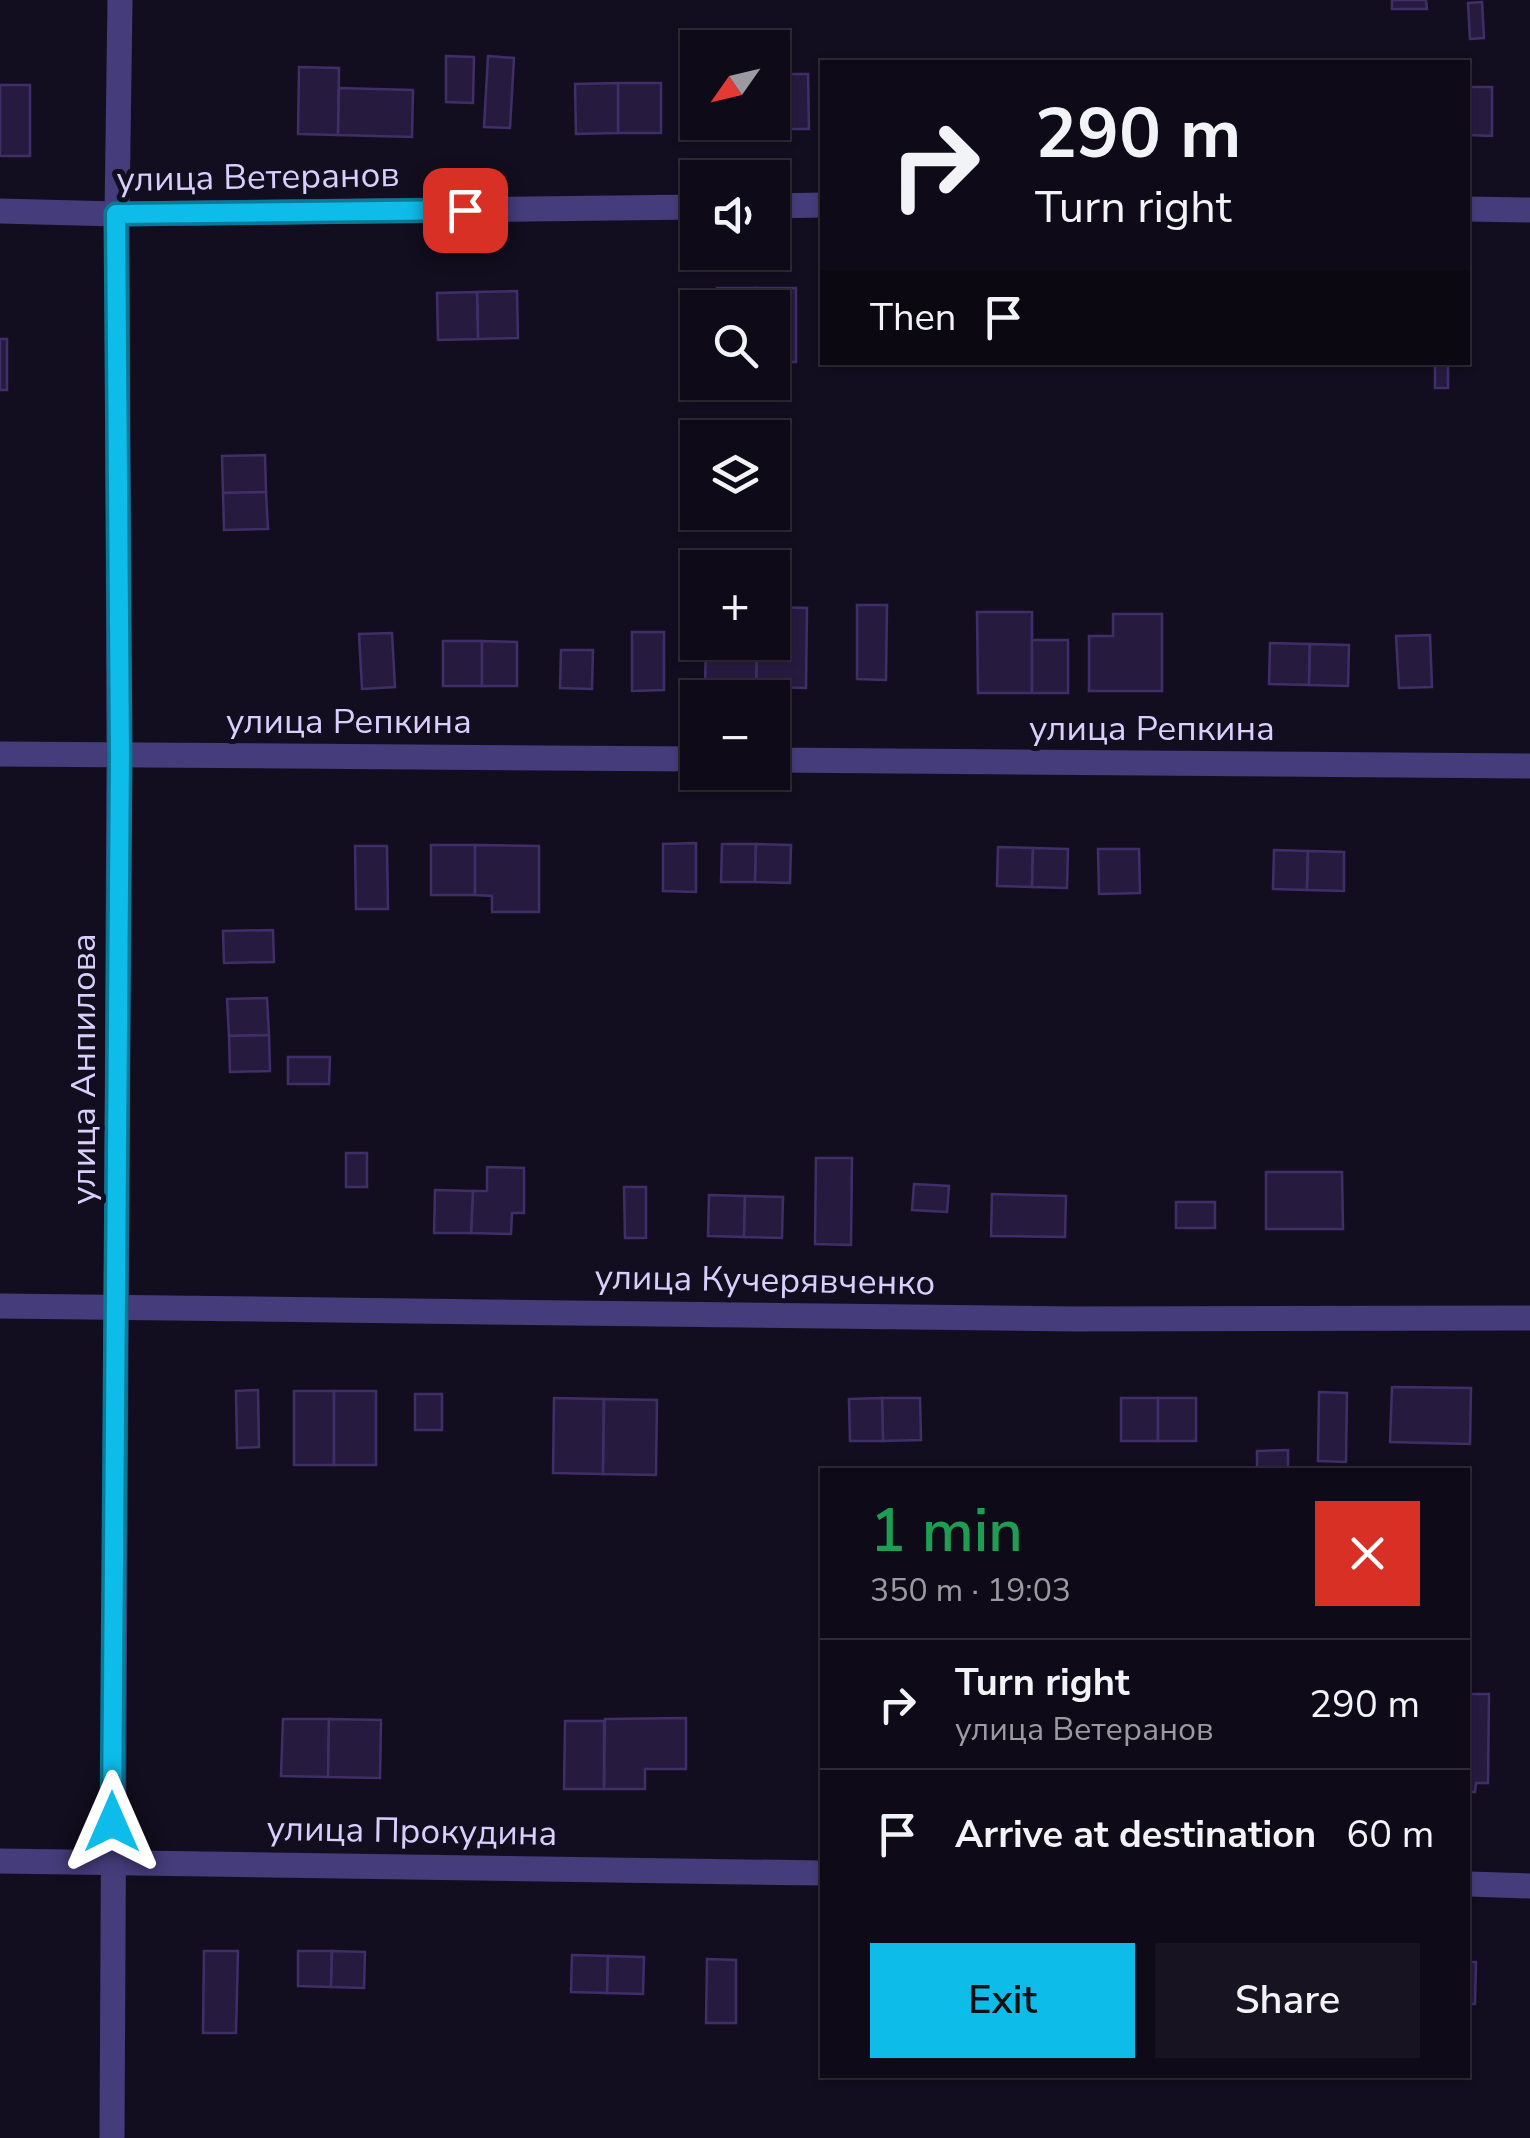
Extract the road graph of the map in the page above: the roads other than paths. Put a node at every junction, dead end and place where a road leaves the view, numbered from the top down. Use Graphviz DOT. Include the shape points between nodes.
graph roads {
  1 [pos="120,0"];
  2 [pos="790,206"];
  3 [pos="820,206"];
  4 [pos="680,207"];
  5 [pos="1470,209"];
  6 [pos="1530,210"];
  7 [pos="0,211"];
  8 [pos="116,214"];
  9 [pos="0,754"];
  10 [pos="120,754"];
  11 [pos="680,759"];
  12 [pos="790,760"];
  13 [pos="1530,766"];
  14 [pos="0,1306"];
  15 [pos="116,1307"];
  16 [pos="1530,1318"];
  17 [pos="0,1861"];
  18 [pos="112,1861"];
  19 [pos="820,1873"];
  20 [pos="1470,1884"];
  21 [pos="1530,1886"];
  22 [pos="112,2138"];
  1 -- 8 [label="street, улица Анпилова"];
  2 -- 3 [label="street"];
  4 -- 8 [label="street, улица Ветеранов"];
  5 -- 6 [label="street"];
  7 -- 8 [label="street, улица Ветеранов"];
  8 -- 10 [label="street, улица Анпилова"];
  9 -- 10 [label="street, улица Репкина"];
  10 -- 11 [label="street, улица Репкина"];
  10 -- 15 [label="street, улица Анпилова"];
  12 -- 13 [label="street, улица Репкина"];
  14 -- 15 [label="street, улица Кучерявченко"];
  15 -- 16 [label="street, улица Кучерявченко"];
  15 -- 18 [label="street, улица Анпилова"];
  17 -- 18 [label="street, улица Прокудина"];
  18 -- 19 [label="street, улица Прокудина"];
  18 -- 22 [label="street, улица Анпилова"];
  20 -- 21 [label="street"];
}
